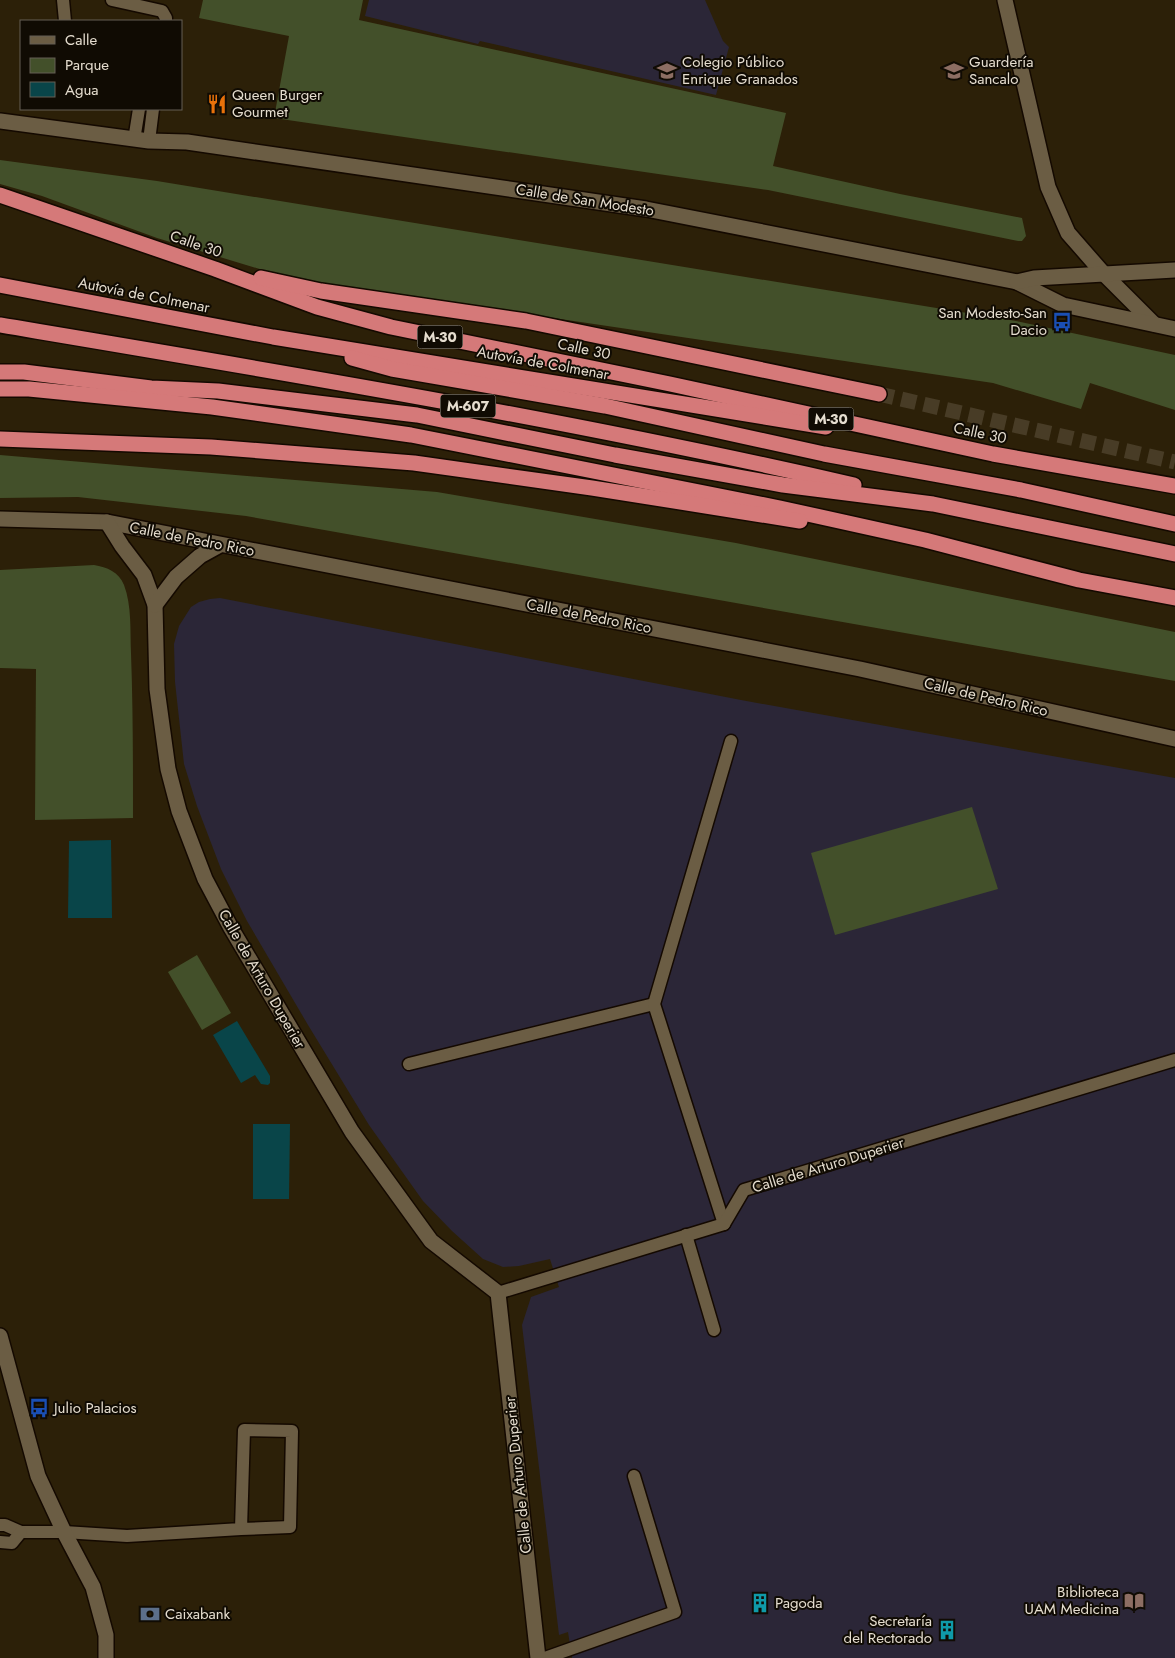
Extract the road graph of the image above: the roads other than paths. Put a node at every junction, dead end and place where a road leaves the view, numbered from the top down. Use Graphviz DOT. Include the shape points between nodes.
graph roads {
  1 [pos="63,0"];
  2 [pos="112,0"];
  3 [pos="1005,0"];
  4 [pos="65,20"];
  5 [pos="166,20"];
  6 [pos="139,110"];
  7 [pos="153,110"];
  8 [pos="0,121"];
  9 [pos="141,140"];
  10 [pos="0,196"];
  11 [pos="215,269"];
  12 [pos="1175,270"];
  13 [pos="1103,274"];
  14 [pos="1017,282"];
  15 [pos="0,285"];
  16 [pos="1154,324"];
  17 [pos="0,325"];
  18 [pos="1175,329"];
  19 [pos="273,337"];
  20 [pos="0,372"];
  21 [pos="0,389"];
  22 [pos="879,394"];
  23 [pos="0,439"];
  24 [pos="993,454"];
  25 [pos="1175,486"];
  26 [pos="933,504"];
  27 [pos="0,520"];
  28 [pos="107,522"];
  29 [pos="1175,524"];
  30 [pos="925,540"];
  31 [pos="220,545"];
  32 [pos="1175,554"];
  33 [pos="1175,598"];
  34 [pos="155,605"];
  35 [pos="1175,739"];
  36 [pos="731,741"];
  37 [pos="654,1004"];
  38 [pos="1175,1060"];
  39 [pos="409,1064"];
  40 [pos="724,1224"];
  41 [pos="686,1235"];
  42 [pos="498,1293"];
  43 [pos="714,1330"];
  44 [pos="0,1336"];
  45 [pos="634,1476"];
  46 [pos="0,1525"];
  47 [pos="241,1529"];
  48 [pos="21,1532"];
  49 [pos="64,1532"];
  50 [pos="0,1542"];
  51 [pos="106,1658"];
  52 [pos="538,1658"];
  53 [pos="545,1658"];
  1 -- 4 [label="lane"];
  2 -- 5 [label="lane" via="162,11"];
  3 -- 13 [label="street" via="1048,187 1068,233"];
  6 -- 9 [label="lane"];
  7 -- 9 [label="lane"];
  8 -- 9 [label="street, Calle de San Modesto"];
  9 -- 14 [label="street, Calle de San Modesto" via="187,142 646,209"];
  10 -- 11 [label="highway, Calle 30 / M-30"];
  11 -- 22 [label="highway" via="321,291 526,320"];
  11 -- 24 [label="highway, Calle 30 / M-30" via="317,308 391,327"];
  12 -- 13 [label="street, Calle de San Modesto"];
  13 -- 14 [label="street, Calle de San Modesto"];
  13 -- 16 [label="street"];
  14 -- 16 [label="street, Calle de San Modesto" via="1063,305"];
  15 -- 19 [label="highway, Autovía de Colmenar / M-607"];
  16 -- 18 [label="street, Calle de San Modesto"];
  17 -- 26 [label="highway, M-607" via="420,396 721,455"];
  19 -- 24 [label="highway, Autovía de Colmenar / M-607"];
  19 -- 29 [label="highway" via="392,368 605,406 824,454 1021,490"];
  20 -- 26 [label="highway" via="24,372 151,388 218,391 417,415 783,485"];
  21 -- 30 [label="highway" via="212,407 411,435"];
  23 -- 30 [label="highway" via="211,447 414,463"];
  24 -- 25 [label="highway, Calle 30 / M-30"];
  26 -- 32 [label="highway"];
  27 -- 28 [label="street, Calle de Pedro Rico"];
  28 -- 31 [label="street, Calle de Pedro Rico"];
  28 -- 34 [label="street, Calle de Arturo Duperier" via="144,575"];
  30 -- 33 [label="highway" via="1079,580"];
  31 -- 34 [label="street" via="200,556 176,576"];
  31 -- 35 [label="street, Calle de Pedro Rico" via="860,669"];
  34 -- 42 [label="street, Calle de Arturo Duperier" via="157,689 168,769 178,811 205,879 352,1132 431,1242"];
  36 -- 37 [label="lane"];
  37 -- 39 [label="lane"];
  37 -- 40 [label="lane"];
  38 -- 40 [label="lane, Calle de Arturo Duperier" via="744,1190"];
  40 -- 41 [label="lane"];
  41 -- 42 [label="lane"];
  41 -- 43 [label="lane"];
  42 -- 52 [label="street, Calle de Arturo Duperier"];
  44 -- 49 [label="street" via="38,1476"];
  45 -- 53 [label="lane" via="675,1612"];
  46 -- 48 [label="lane" via="5,1524"];
  47 -- 47 [label="lane" via="244,1430 292,1431 290,1527"];
  47 -- 49 [label="lane" via="128,1536"];
  48 -- 49 [label="lane"];
  48 -- 50 [label="lane" via="12,1542"];
  49 -- 51 [label="street" via="93,1587 106,1635"];
}
